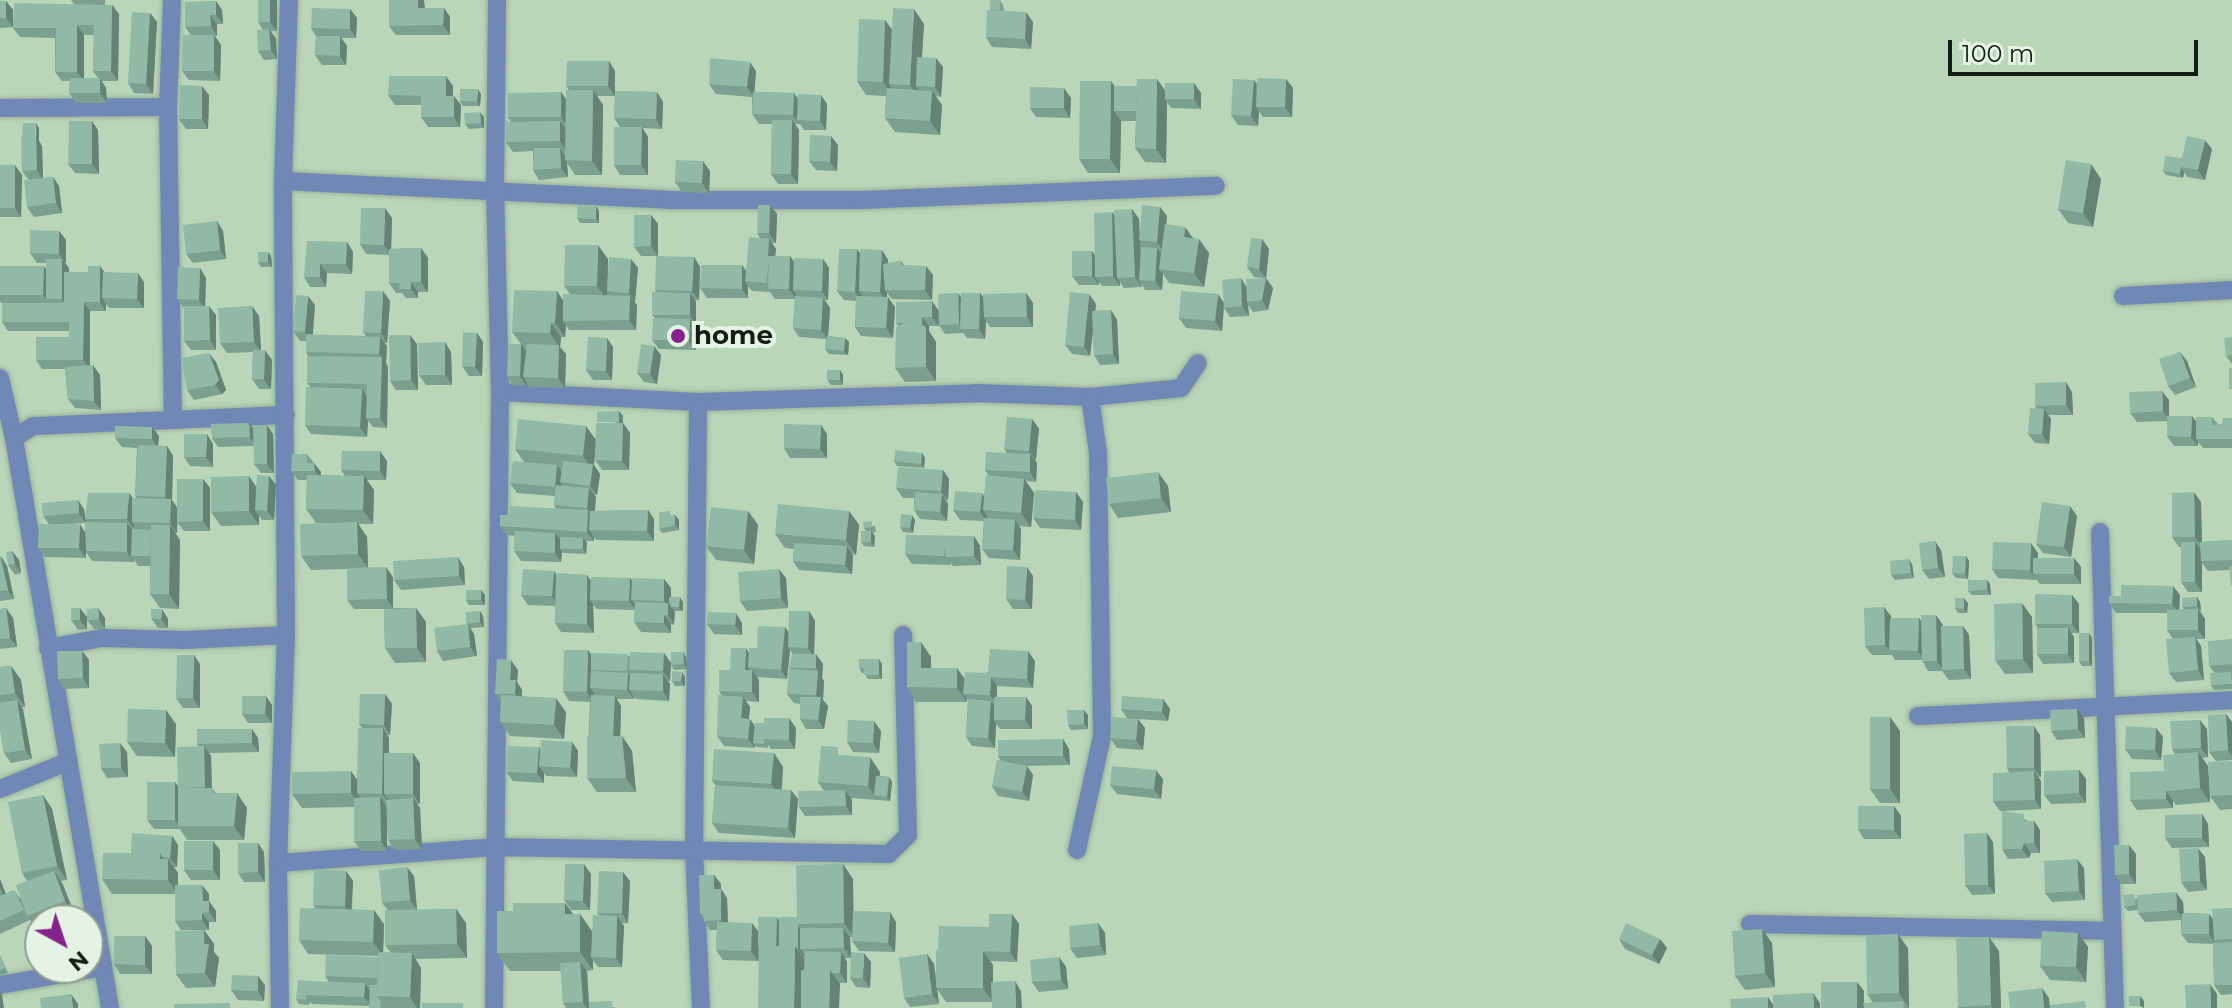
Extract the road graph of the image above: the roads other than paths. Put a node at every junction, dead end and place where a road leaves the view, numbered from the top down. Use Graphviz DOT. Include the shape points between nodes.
graph roads {
  1 [pos="172,0"];
  2 [pos="289,0"];
  3 [pos="497,0"];
  4 [pos="168,107"];
  5 [pos="0,108"];
  6 [pos="283,181"];
  7 [pos="1216,186"];
  8 [pos="495,192"];
  9 [pos="2232,290"];
  10 [pos="2123,296"];
  11 [pos="1198,363"];
  12 [pos="0,378"];
  13 [pos="500,392"];
  14 [pos="1090,397"];
  15 [pos="698,402"];
  16 [pos="286,415"];
  17 [pos="173,420"];
  18 [pos="14,438"];
  19 [pos="2100,532"];
  20 [pos="286,635"];
  21 [pos="903,635"];
  22 [pos="48,648"];
  23 [pos="2232,700"];
  24 [pos="2107,709"];
  25 [pos="1918,716"];
  26 [pos="67,762"];
  27 [pos="0,789"];
  28 [pos="494,847"];
  29 [pos="694,849"];
  30 [pos="1077,850"];
  31 [pos="278,863"];
  32 [pos="92,904"];
  33 [pos="1750,924"];
  34 [pos="2110,931"];
  35 [pos="104,973"];
  36 [pos="24,981"];
  37 [pos="0,985"];
  38 [pos="110,1008"];
  39 [pos="280,1008"];
  40 [pos="494,1008"];
  41 [pos="701,1008"];
  42 [pos="2115,1008"];
  1 -- 4 [label="street"];
  2 -- 6 [label="street"];
  3 -- 8 [label="street"];
  4 -- 5 [label="street"];
  4 -- 17 [label="street"];
  6 -- 8 [label="street"];
  6 -- 16 [label="street"];
  7 -- 8 [label="street" via="861,200 669,200"];
  8 -- 13 [label="street"];
  9 -- 10 [label="street"];
  11 -- 14 [label="street" via="1181,388"];
  12 -- 18 [label="street"];
  13 -- 15 [label="street"];
  13 -- 28 [label="street"];
  14 -- 15 [label="street" via="977,393"];
  14 -- 30 [label="street" via="1098,453 1102,736"];
  15 -- 29 [label="street"];
  16 -- 17 [label="street"];
  16 -- 20 [label="street"];
  17 -- 18 [label="street" via="33,426"];
  18 -- 22 [label="street"];
  19 -- 24 [label="street"];
  20 -- 22 [label="street" via="102,638"];
  20 -- 31 [label="street"];
  21 -- 29 [label="street" via="908,835 899,847 878,855"];
  22 -- 26 [label="street"];
  23 -- 24 [label="street"];
  24 -- 25 [label="street"];
  24 -- 34 [label="street"];
  26 -- 27 [label="street"];
  26 -- 32 [label="street"];
  28 -- 29 [label="street"];
  28 -- 31 [label="street"];
  28 -- 40 [label="street"];
  29 -- 41 [label="street"];
  31 -- 39 [label="street"];
  33 -- 34 [label="street"];
  34 -- 42 [label="street"];
  35 -- 38 [label="street"];
  36 -- 37 [label="street"];
}
